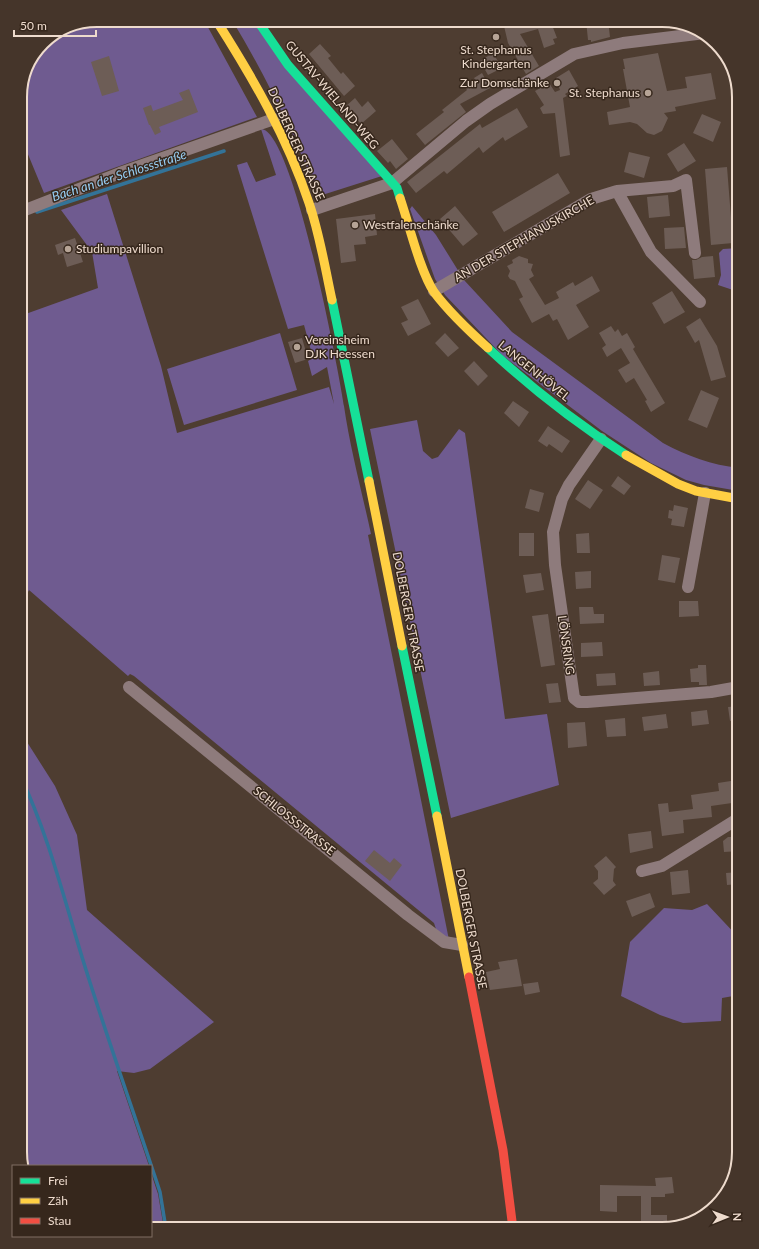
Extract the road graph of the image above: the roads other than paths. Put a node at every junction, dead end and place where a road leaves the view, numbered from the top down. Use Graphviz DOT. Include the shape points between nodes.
graph roads {
  1 [pos="221,27"];
  2 [pos="262,27"];
  3 [pos="694,34"];
  4 [pos="274,119"];
  5 [pos="392,182"];
  6 [pos="617,191"];
  7 [pos="27,209"];
  8 [pos="312,210"];
  9 [pos="695,253"];
  10 [pos="434,291"];
  11 [pos="700,302"];
  12 [pos="601,439"];
  13 [pos="705,493"];
  14 [pos="732,498"];
  15 [pos="688,587"];
  16 [pos="129,687"];
  17 [pos="732,688"];
  18 [pos="732,822"];
  19 [pos="642,870"];
  20 [pos="462,945"];
  21 [pos="512,1222"];
  1 -- 4 [label="main road, DOLBERGER STRASSE"];
  2 -- 5 [label="main road, GUSTAV-WIELAND-WEG" via="288,65"];
  3 -- 5 [label="street" via="623,43 574,54 490,104"];
  4 -- 7 [label="street"];
  4 -- 8 [label="main road, DOLBERGER STRASSE"];
  5 -- 8 [label="street"];
  5 -- 10 [label="main road, LANGENHÖVEL" via="397,188"];
  6 -- 9 [label="street, AN DER STEPHANUSKIRCHE" via="673,186 686,180"];
  6 -- 10 [label="street, AN DER STEPHANUSKIRCHE" via="591,199"];
  6 -- 11 [label="street" via="651,252"];
  8 -- 20 [label="main road, DOLBERGER STRASSE" via="362,442"];
  10 -- 12 [label="main road, LANGENHÖVEL" via="467,329 508,368"];
  12 -- 13 [label="main road, LANGENHÖVEL" via="647,468 678,484"];
  12 -- 17 [label="street, LÖNSRING" via="569,485 562,499 553,532 555,565 574,698 579,702 587,702 711,692"];
  13 -- 14 [label="main road, LANGENHÖVEL"];
  13 -- 15 [label="street"];
  16 -- 20 [label="street, SCHLOSSSTRASSE" via="408,915 444,942"];
  18 -- 19 [label="street" via="662,866"];
  20 -- 21 [label="main road, DOLBERGER STRASSE" via="503,1150"];
}
